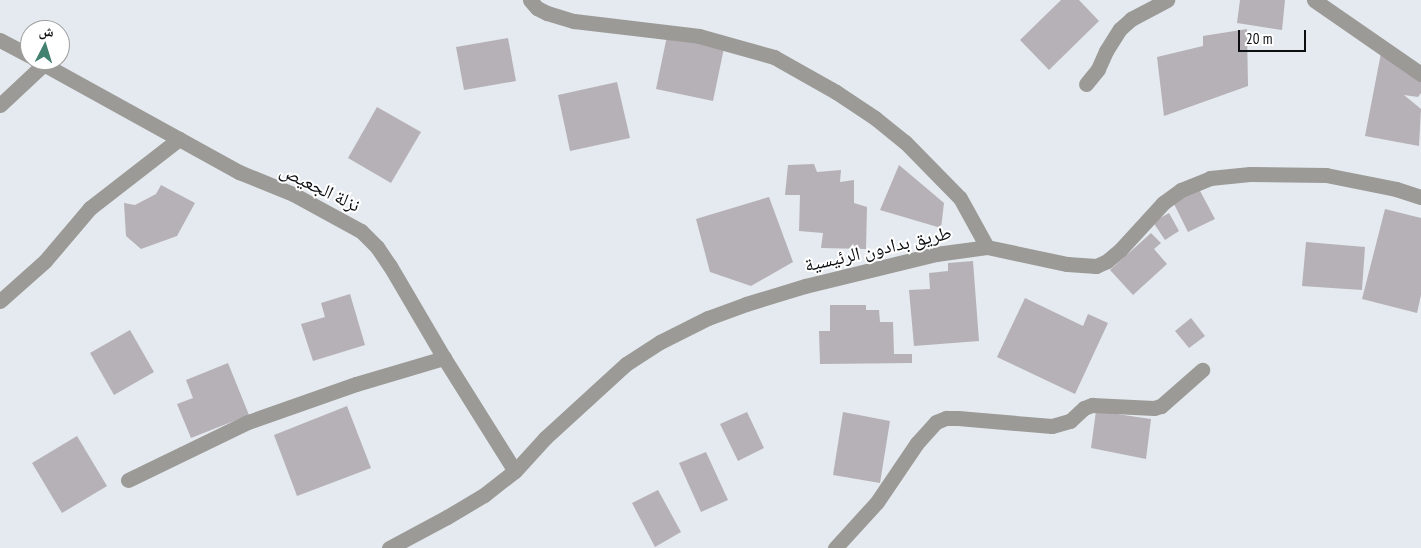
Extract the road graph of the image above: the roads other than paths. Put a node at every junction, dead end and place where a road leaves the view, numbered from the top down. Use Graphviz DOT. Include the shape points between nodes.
graph roads {
  1 [pos="530,0"];
  2 [pos="1167,0"];
  3 [pos="1314,0"];
  4 [pos="0,40"];
  5 [pos="20,51"];
  6 [pos="33,70"];
  7 [pos="54,70"];
  8 [pos="1421,74"];
  9 [pos="1086,84"];
  10 [pos="0,105"];
  11 [pos="179,139"];
  12 [pos="1421,197"];
  13 [pos="986,247"];
  14 [pos="0,301"];
  15 [pos="444,358"];
  16 [pos="1202,370"];
  17 [pos="515,471"];
  18 [pos="128,480"];
  19 [pos="388,548"];
  20 [pos="834,548"];
  1 -- 13 [label="street" via="547,13 574,20 699,36 774,57 836,92 905,142 960,198"];
  2 -- 9 [label="street" via="1131,19 1120,29"];
  3 -- 8 [label="street"];
  4 -- 5 [label="street"];
  6 -- 10 [label="street"];
  7 -- 11 [label="street, نزلة الجعيص"];
  11 -- 14 [label="street" via="90,208 45,260"];
  11 -- 15 [label="street, نزلة الجعيص" via="361,231 390,266"];
  12 -- 13 [label="street, طريق بدادون الرئيسية" via="1326,175 1243,174 1210,178 1182,190 1153,213 1120,250 1096,266 1067,264"];
  13 -- 17 [label="street, طريق بدادون الرئيسية" via="936,254 805,286 708,318 660,342 626,364 545,438"];
  15 -- 17 [label="street, نزلة الجعيص"];
  15 -- 18 [label="street" via="356,384 248,422"];
  16 -- 20 [label="street" via="1161,406 1154,408 1092,405 1070,421 1052,426 958,418 936,422 877,502"];
  17 -- 19 [label="street, طريق بدادون الرئيسية" via="462,508"];
}
